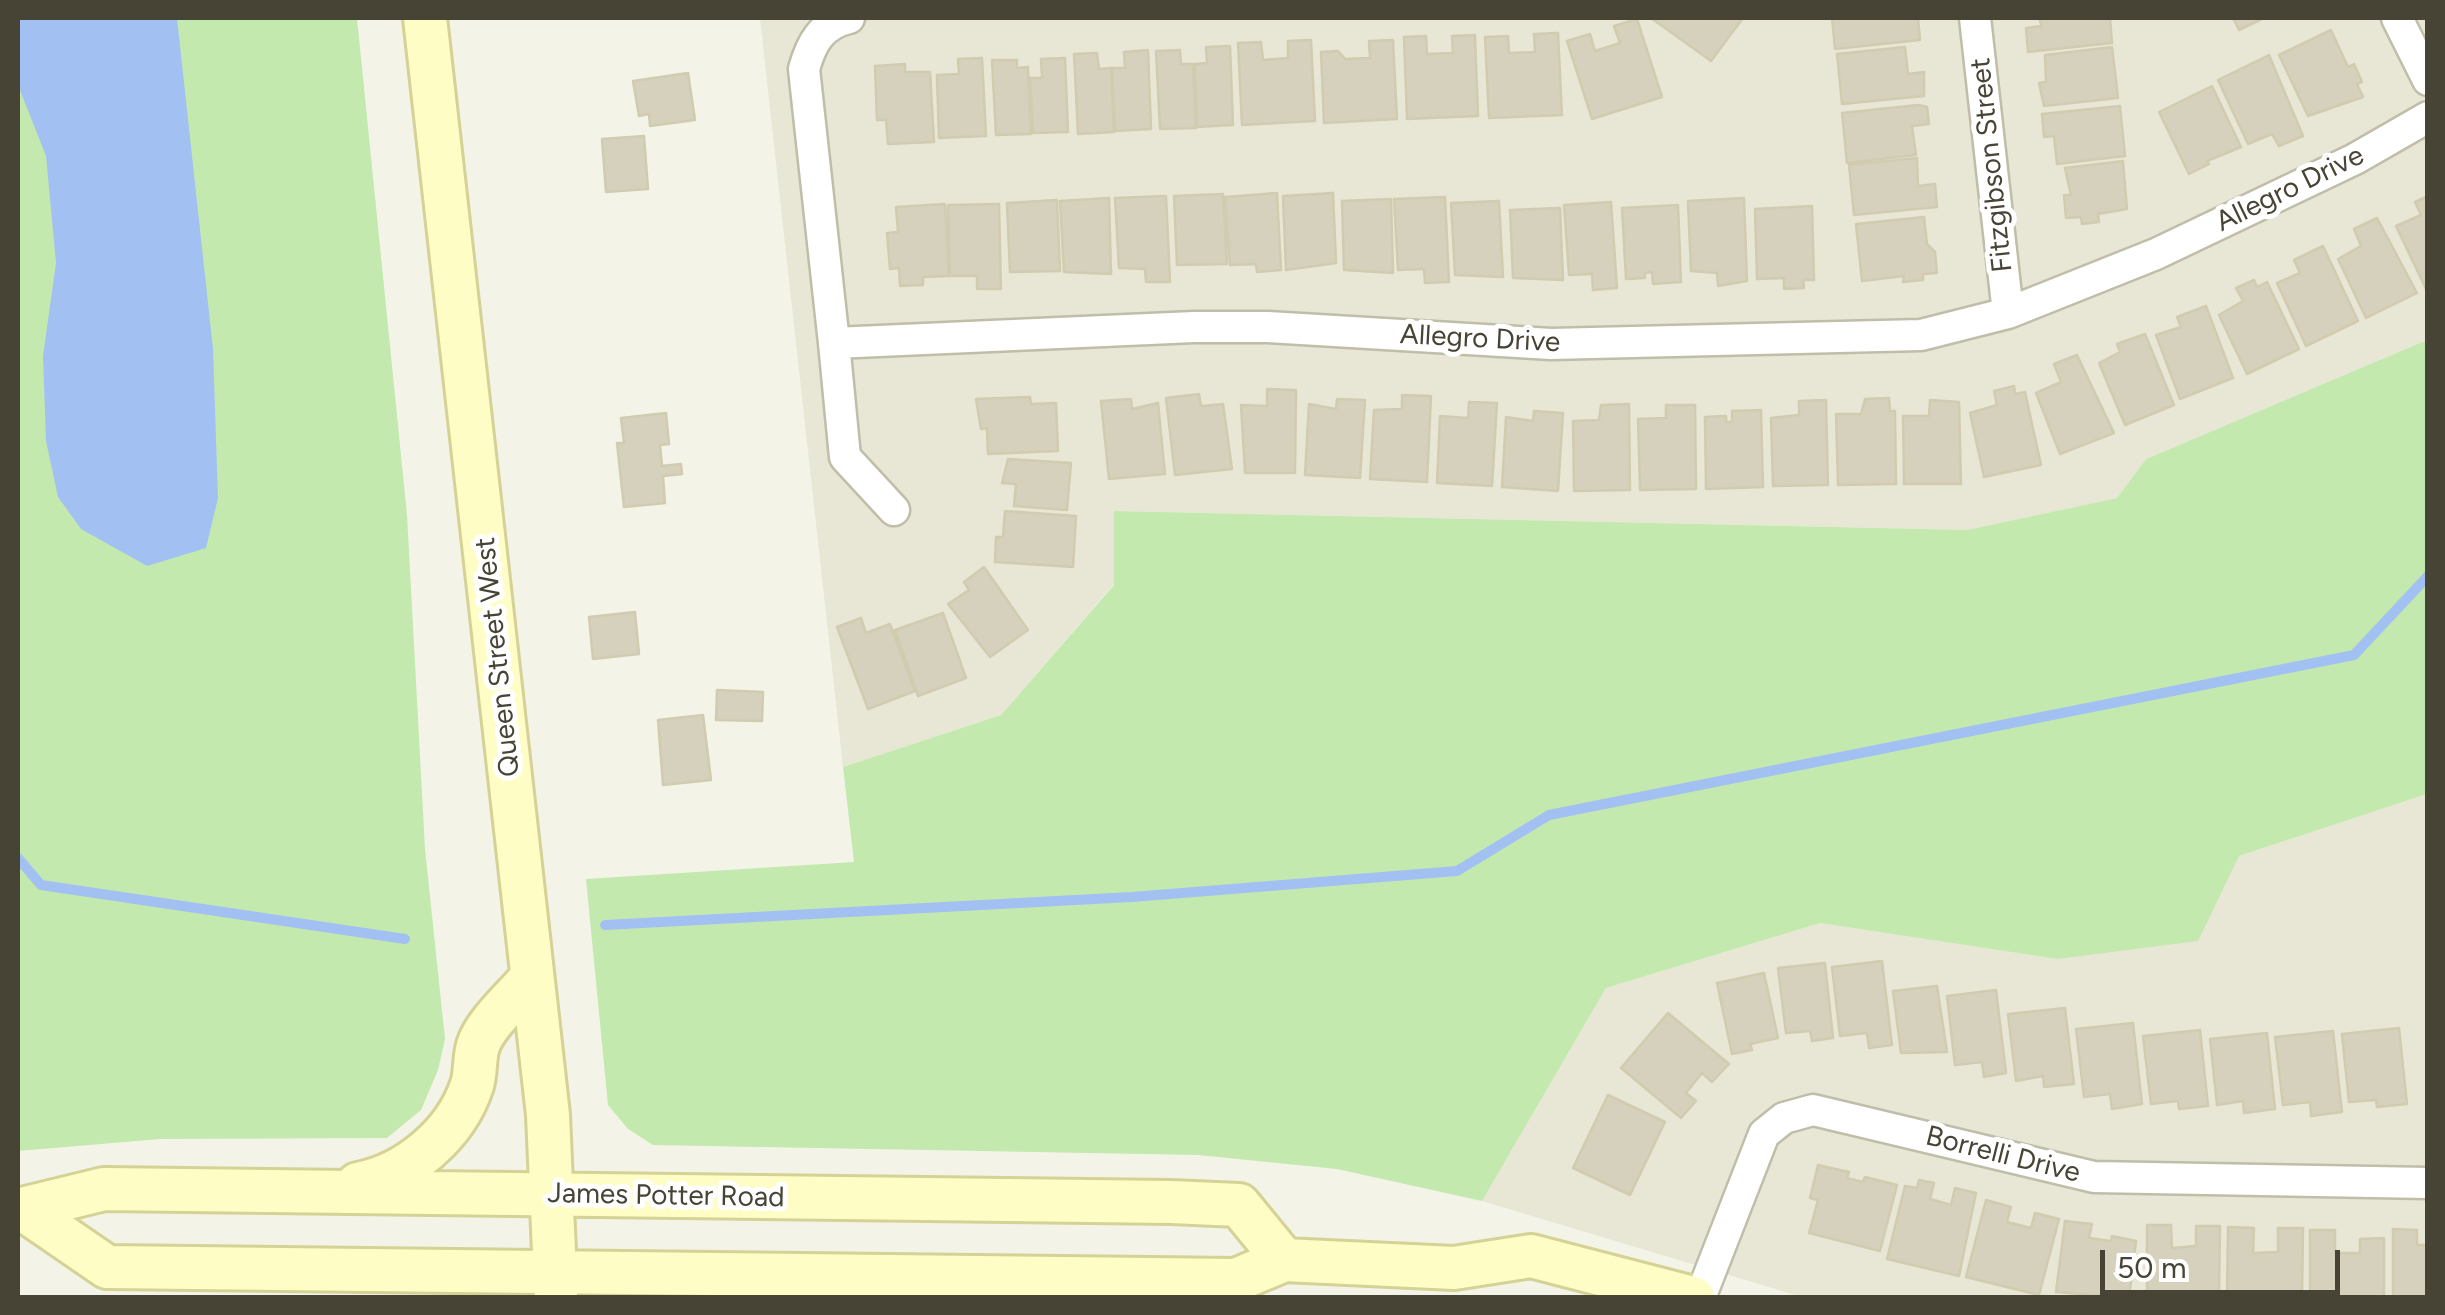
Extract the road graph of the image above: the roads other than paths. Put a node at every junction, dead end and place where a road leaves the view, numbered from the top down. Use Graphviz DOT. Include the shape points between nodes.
graph roads {
  1 [pos="425,18"];
  2 [pos="848,18"];
  3 [pos="1976,18"];
  4 [pos="2397,18"];
  5 [pos="2428,80"];
  6 [pos="2428,116"];
  7 [pos="2008,313"];
  8 [pos="834,344"];
  9 [pos="894,510"];
  10 [pos="532,978"];
  11 [pos="2428,1182"];
  12 [pos="310,1192"];
  13 [pos="552,1194"];
  14 [pos="21,1210"];
  15 [pos="1284,1260"];
  16 [pos="1454,1268"];
  17 [pos="818,1274"];
  18 [pos="556,1285"];
  19 [pos="715,1298"];
  20 [pos="1493,1298"];
  21 [pos="1696,1298"];
  1 -- 10 [label="main road, Queen Street West"];
  2 -- 8 [label="street" via="824,29 804,69"];
  3 -- 7 [label="street, Fitzgibson Street"];
  4 -- 5 [label="street"];
  6 -- 7 [label="street, Allegro Drive" via="2232,218"];
  7 -- 8 [label="street, Allegro Drive" via="1922,335 1845,339 1552,344 1194,327"];
  8 -- 9 [label="street" via="845,456"];
  10 -- 12 [label="main road" via="478,1044 466,1098 415,1161 379,1178"];
  10 -- 13 [label="main road, Queen Street West"];
  11 -- 21 [label="street, Borrelli Drive" via="2094,1177 1813,1110 1784,1118 1764,1134"];
  12 -- 13 [label="main road, James Potter Road"];
  12 -- 14 [label="main road, James Potter Road" via="104,1189"];
  13 -- 15 [label="main road, James Potter Road" via="1239,1206"];
  13 -- 18 [label="main road, Queen Street West"];
  14 -- 18 [label="main road, James Potter Road" via="107,1267"];
  15 -- 16 [label="main road, James Potter Road"];
  15 -- 17 [label="main road, James Potter Road" via="1236,1280"];
  16 -- 20 [label="main road"];
  16 -- 21 [label="main road, James Potter Road" via="1531,1256"];
  17 -- 18 [label="main road, James Potter Road"];
  17 -- 19 [label="main road"];
}
